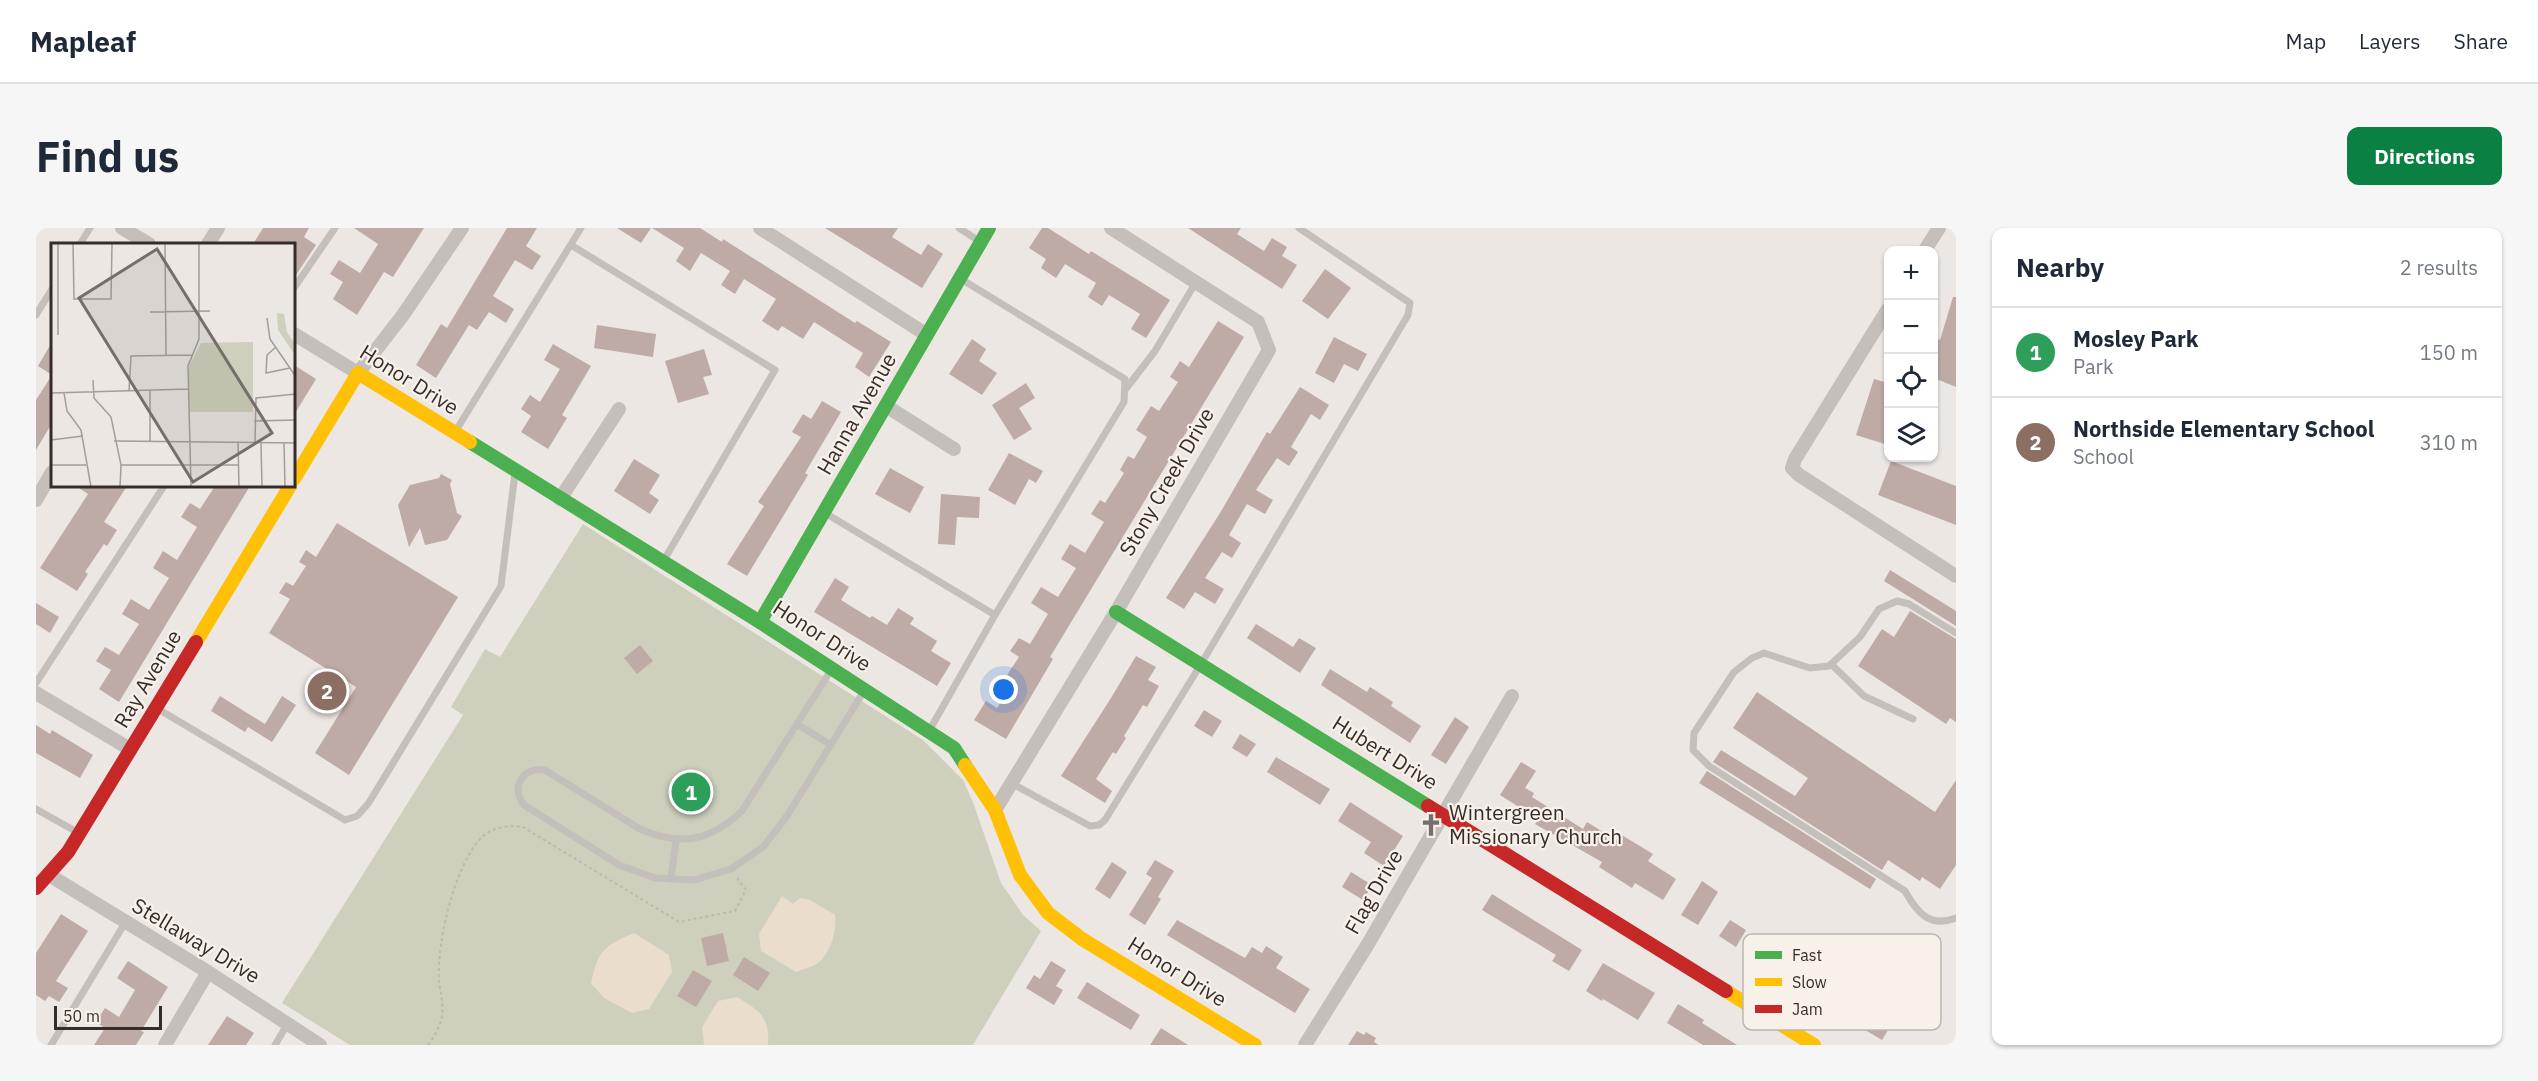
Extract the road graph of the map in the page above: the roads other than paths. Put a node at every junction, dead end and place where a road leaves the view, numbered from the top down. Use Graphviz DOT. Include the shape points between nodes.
graph roads {
  1 [pos="90,228"];
  2 [pos="122,228"];
  3 [pos="218,228"];
  4 [pos="335,228"];
  5 [pos="462,228"];
  6 [pos="581,228"];
  7 [pos="760,228"];
  8 [pos="959,228"];
  9 [pos="989,228"];
  10 [pos="1111,228"];
  11 [pos="1299,228"];
  12 [pos="1939,228"];
  13 [pos="981,242"];
  14 [pos="81,243"];
  15 [pos="146,243"];
  16 [pos="209,243"];
  17 [pos="571,245"];
  18 [pos="1928,246"];
  19 [pos="961,279"];
  20 [pos="1197,282"];
  21 [pos="296,285"];
  22 [pos="51,291"];
  23 [pos="36,315"];
  24 [pos="1884,315"];
  25 [pos="296,335"];
  26 [pos="927,335"];
  27 [pos="358,373"];
  28 [pos="1125,390"];
  29 [pos="886,406"];
  30 [pos="619,409"];
  31 [pos="454,433"];
  32 [pos="954,449"];
  33 [pos="515,471"];
  34 [pos="51,474"];
  35 [pos="296,476"];
  36 [pos="163,488"];
  37 [pos="289,488"];
  38 [pos="560,499"];
  39 [pos="36,500"];
  40 [pos="824,512"];
  41 [pos="663,562"];
  42 [pos="1956,576"];
  43 [pos="1116,612"];
  44 [pos="995,615"];
  45 [pos="760,622"];
  46 [pos="1956,633"];
  47 [pos="1201,664"];
  48 [pos="1831,664"];
  49 [pos="832,668"];
  50 [pos="36,683"];
  51 [pos="866,689"];
  52 [pos="36,693"];
  53 [pos="1512,696"];
  54 [pos="156,707"];
  55 [pos="1913,719"];
  56 [pos="797,724"];
  57 [pos="929,730"];
  58 [pos="831,745"];
  59 [pos="130,749"];
  60 [pos="1011,783"];
  61 [pos="36,809"];
  62 [pos="995,810"];
  63 [pos="1444,814"];
  64 [pos="79,834"];
  65 [pos="676,840"];
  66 [pos="49,875"];
  67 [pos="671,879"];
  68 [pos="36,888"];
  69 [pos="1956,918"];
  70 [pos="125,923"];
  71 [pos="208,972"];
  72 [pos="1743,1001"];
  73 [pos="288,1023"];
  74 [pos="1790,1030"];
  75 [pos="51,1045"];
  76 [pos="165,1045"];
  77 [pos="275,1045"];
  78 [pos="320,1045"];
  79 [pos="1255,1045"];
  80 [pos="1305,1045"];
  81 [pos="1814,1045"];
  1 -- 14 [label="lane"];
  2 -- 15 [label="street"];
  3 -- 16 [label="street"];
  4 -- 21 [label="lane"];
  5 -- 27 [label="street"];
  6 -- 17 [label="lane"];
  7 -- 26 [label="street"];
  8 -- 13 [label="lane"];
  9 -- 13 [label="street, Hanna Avenue"];
  10 -- 20 [label="street, Stony Creek Drive"];
  11 -- 47 [label="lane" via="1410,303 1408,315"];
  12 -- 18 [label="street"];
  13 -- 19 [label="street, Hanna Avenue"];
  17 -- 31 [label="lane"];
  17 -- 41 [label="lane" via="775,369"];
  19 -- 26 [label="street, Hanna Avenue"];
  19 -- 28 [label="lane" via="1125,379"];
  20 -- 28 [label="lane" via="1155,351"];
  20 -- 43 [label="street, Stony Creek Drive" via="1258,322 1269,350"];
  22 -- 23 [label="lane"];
  24 -- 42 [label="street" via="1792,468"];
  25 -- 27 [label="street, Honor Drive"];
  26 -- 29 [label="street, Hanna Avenue"];
  27 -- 31 [label="street, Honor Drive"];
  27 -- 35 [label="street"];
  28 -- 44 [label="lane" via="1124,402"];
  29 -- 32 [label="street"];
  29 -- 40 [label="street, Hanna Avenue"];
  30 -- 38 [label="street"];
  31 -- 33 [label="street, Honor Drive"];
  33 -- 38 [label="street, Honor Drive"];
  33 -- 54 [label="lane" via="501,586 357,816 345,820"];
  34 -- 39 [label="street"];
  36 -- 50 [label="lane"];
  37 -- 54 [label="street, Ray Avenue"];
  38 -- 41 [label="street, Honor Drive"];
  40 -- 44 [label="lane"];
  40 -- 45 [label="street, Hanna Avenue"];
  41 -- 45 [label="street, Honor Drive"];
  43 -- 47 [label="street, Hubert Drive"];
  43 -- 60 [label="street, Stony Creek Drive"];
  44 -- 57 [label="lane"];
  45 -- 49 [label="street, Honor Drive"];
  46 -- 48 [label="lane" via="1897,601 1879,609 1860,637"];
  47 -- 60 [label="lane" via="1099,825 1090,826"];
  47 -- 63 [label="street, Hubert Drive"];
  48 -- 55 [label="lane" via="1864,696"];
  48 -- 69 [label="lane" via="1810,668 1764,653 1752,658 1734,672 1695,734 1693,750 1709,766 1905,891 1926,918 1943,923"];
  49 -- 51 [label="street, Honor Drive"];
  49 -- 56 [label="lane"];
  51 -- 57 [label="street, Honor Drive"];
  51 -- 58 [label="lane"];
  52 -- 59 [label="street"];
  53 -- 63 [label="street, Flag Drive"];
  54 -- 59 [label="street, Ray Avenue"];
  56 -- 58 [label="lane"];
  56 -- 65 [label="lane" via="742,812 712,833"];
  57 -- 62 [label="street, Honor Drive" via="954,748"];
  58 -- 67 [label="lane" via="763,847 731,869 694,880"];
  59 -- 64 [label="street, Ray Avenue"];
  60 -- 62 [label="street, Stony Creek Drive"];
  61 -- 64 [label="lane"];
  62 -- 79 [label="street, Honor Drive" via="1020,875 1048,913 1082,939"];
  63 -- 72 [label="street, Hubert Drive"];
  63 -- 80 [label="street, Flag Drive"];
  64 -- 66 [label="street, Ray Avenue"];
  65 -- 67 [label="lane"];
  65 -- 67 [label="lane" via="640,829 545,770 531,770 520,779 520,799 524,805 619,865 655,878"];
  66 -- 68 [label="street, Ray Avenue"];
  66 -- 70 [label="street, Stellaway Drive"];
  70 -- 71 [label="street, Stellaway Drive"];
  70 -- 75 [label="lane"];
  71 -- 73 [label="street, Stellaway Drive"];
  71 -- 76 [label="street"];
  73 -- 77 [label="lane"];
  73 -- 78 [label="street, Stellaway Drive"];
  74 -- 81 [label="street, Hubert Drive"];
}
